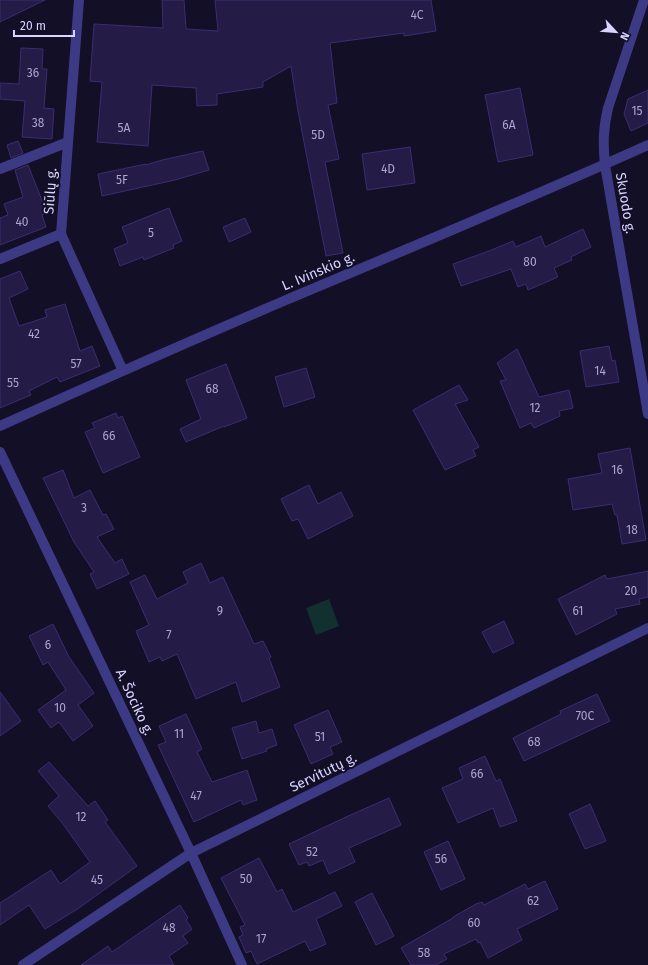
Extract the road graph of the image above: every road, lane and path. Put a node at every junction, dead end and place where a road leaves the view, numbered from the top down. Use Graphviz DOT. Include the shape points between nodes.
graph roads {
  1 [pos="79,0"];
  2 [pos="644,0"];
  3 [pos="68,142"];
  4 [pos="648,145"];
  5 [pos="605,165"];
  6 [pos="0,169"];
  7 [pos="61,234"];
  8 [pos="0,259"];
  9 [pos="123,371"];
  10 [pos="648,414"];
  11 [pos="0,426"];
  12 [pos="0,452"];
  13 [pos="648,628"];
  14 [pos="191,853"];
  15 [pos="24,965"];
  16 [pos="242,965"];
  1 -- 3 [label="street, Siūlų g."];
  2 -- 5 [label="street, Skuodo g." via="608,108 603,142"];
  3 -- 6 [label="street"];
  3 -- 7 [label="street, Siūlų g."];
  4 -- 5 [label="street, L. Ivinskio g."];
  5 -- 9 [label="street, L. Ivinskio g."];
  5 -- 10 [label="street, Skuodo g."];
  7 -- 8 [label="street"];
  7 -- 9 [label="street, Siūlų g."];
  9 -- 11 [label="street, L. Ivinskio g."];
  12 -- 14 [label="street, A. Šociko g."];
  13 -- 14 [label="street, Servitutų g."];
  14 -- 15 [label="street, Servitutų g."];
  14 -- 16 [label="street, A. Šociko g."];
}
